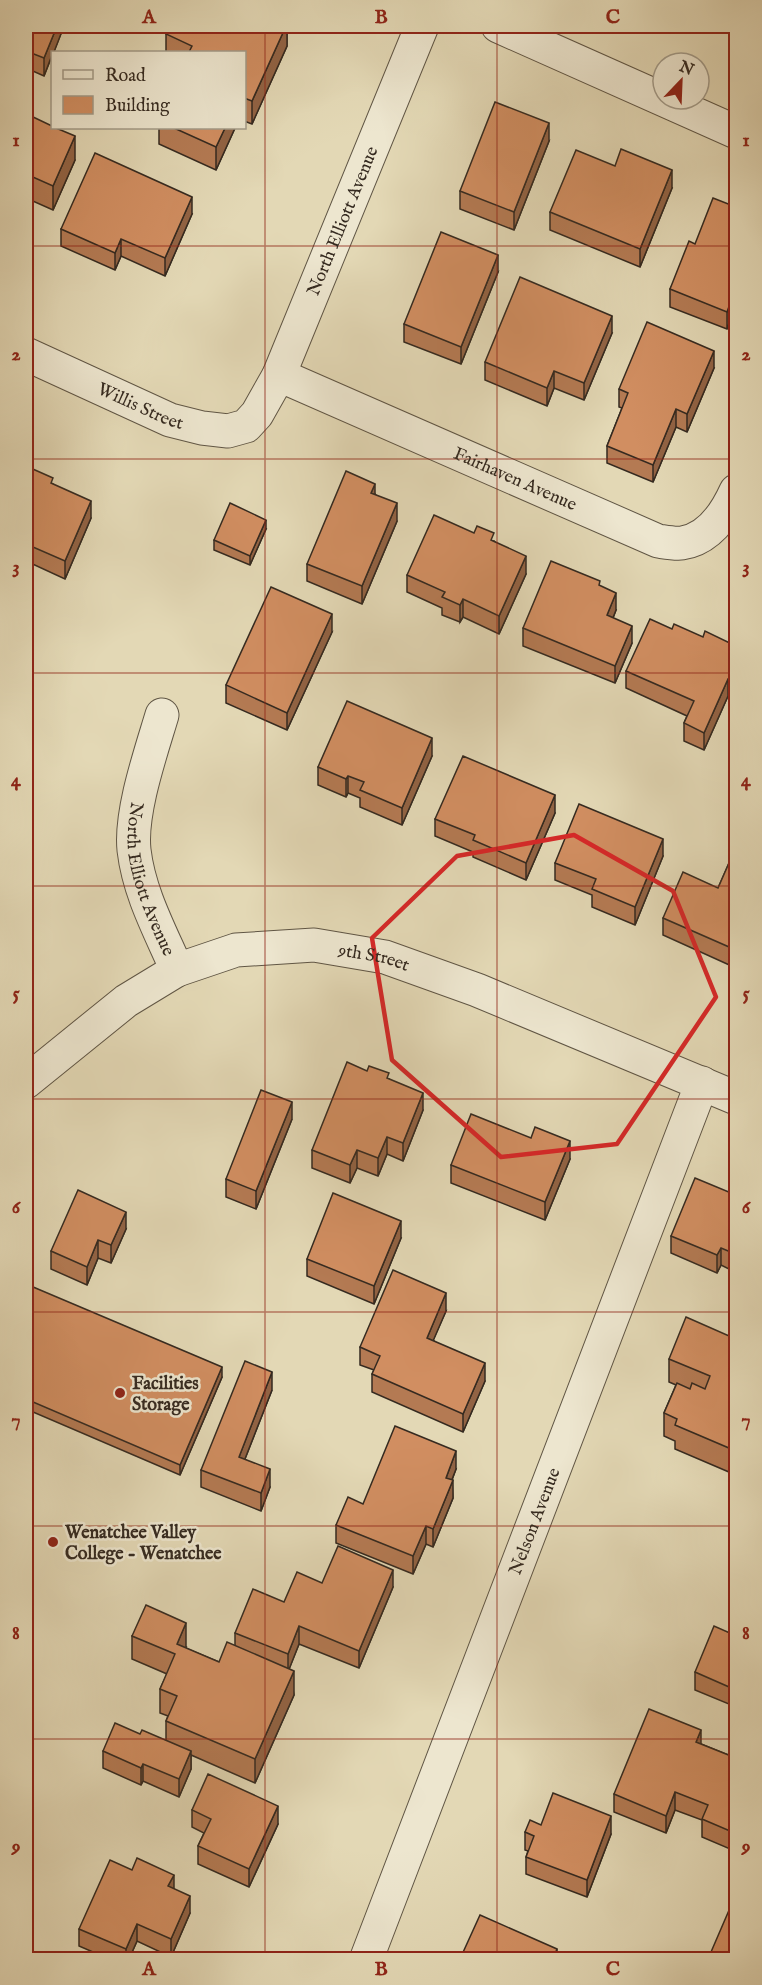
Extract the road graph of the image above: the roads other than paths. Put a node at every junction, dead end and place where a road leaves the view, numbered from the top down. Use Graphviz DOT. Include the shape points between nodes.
graph roads {
  1 [pos="422,26"];
  2 [pos="498,26"];
  3 [pos="736,132"];
  4 [pos="26,354"];
  5 [pos="279,375"];
  6 [pos="257,414"];
  7 [pos="736,491"];
  8 [pos="162,715"];
  9 [pos="177,970"];
  10 [pos="26,1082"];
  11 [pos="702,1083"];
  12 [pos="736,1098"];
  13 [pos="366,1959"];
  1 -- 5 [label="street, North Elliott Avenue"];
  2 -- 3 [label="street"];
  4 -- 6 [label="street, Willis Street" via="170,420 228,431 246,426"];
  5 -- 6 [label="street, North Elliott Avenue"];
  5 -- 7 [label="street, Fairhaven Avenue" via="658,541 682,543 702,535 715,526"];
  8 -- 9 [label="street, North Elliott Avenue" via="143,778 134,848 143,894"];
  9 -- 10 [label="street, 9th Street" via="126,1000"];
  9 -- 11 [label="street, 9th Street" via="236,950 315,945 385,957 477,990"];
  11 -- 12 [label="street, 9th Street"];
  11 -- 13 [label="street, Nelson Avenue"];
}
